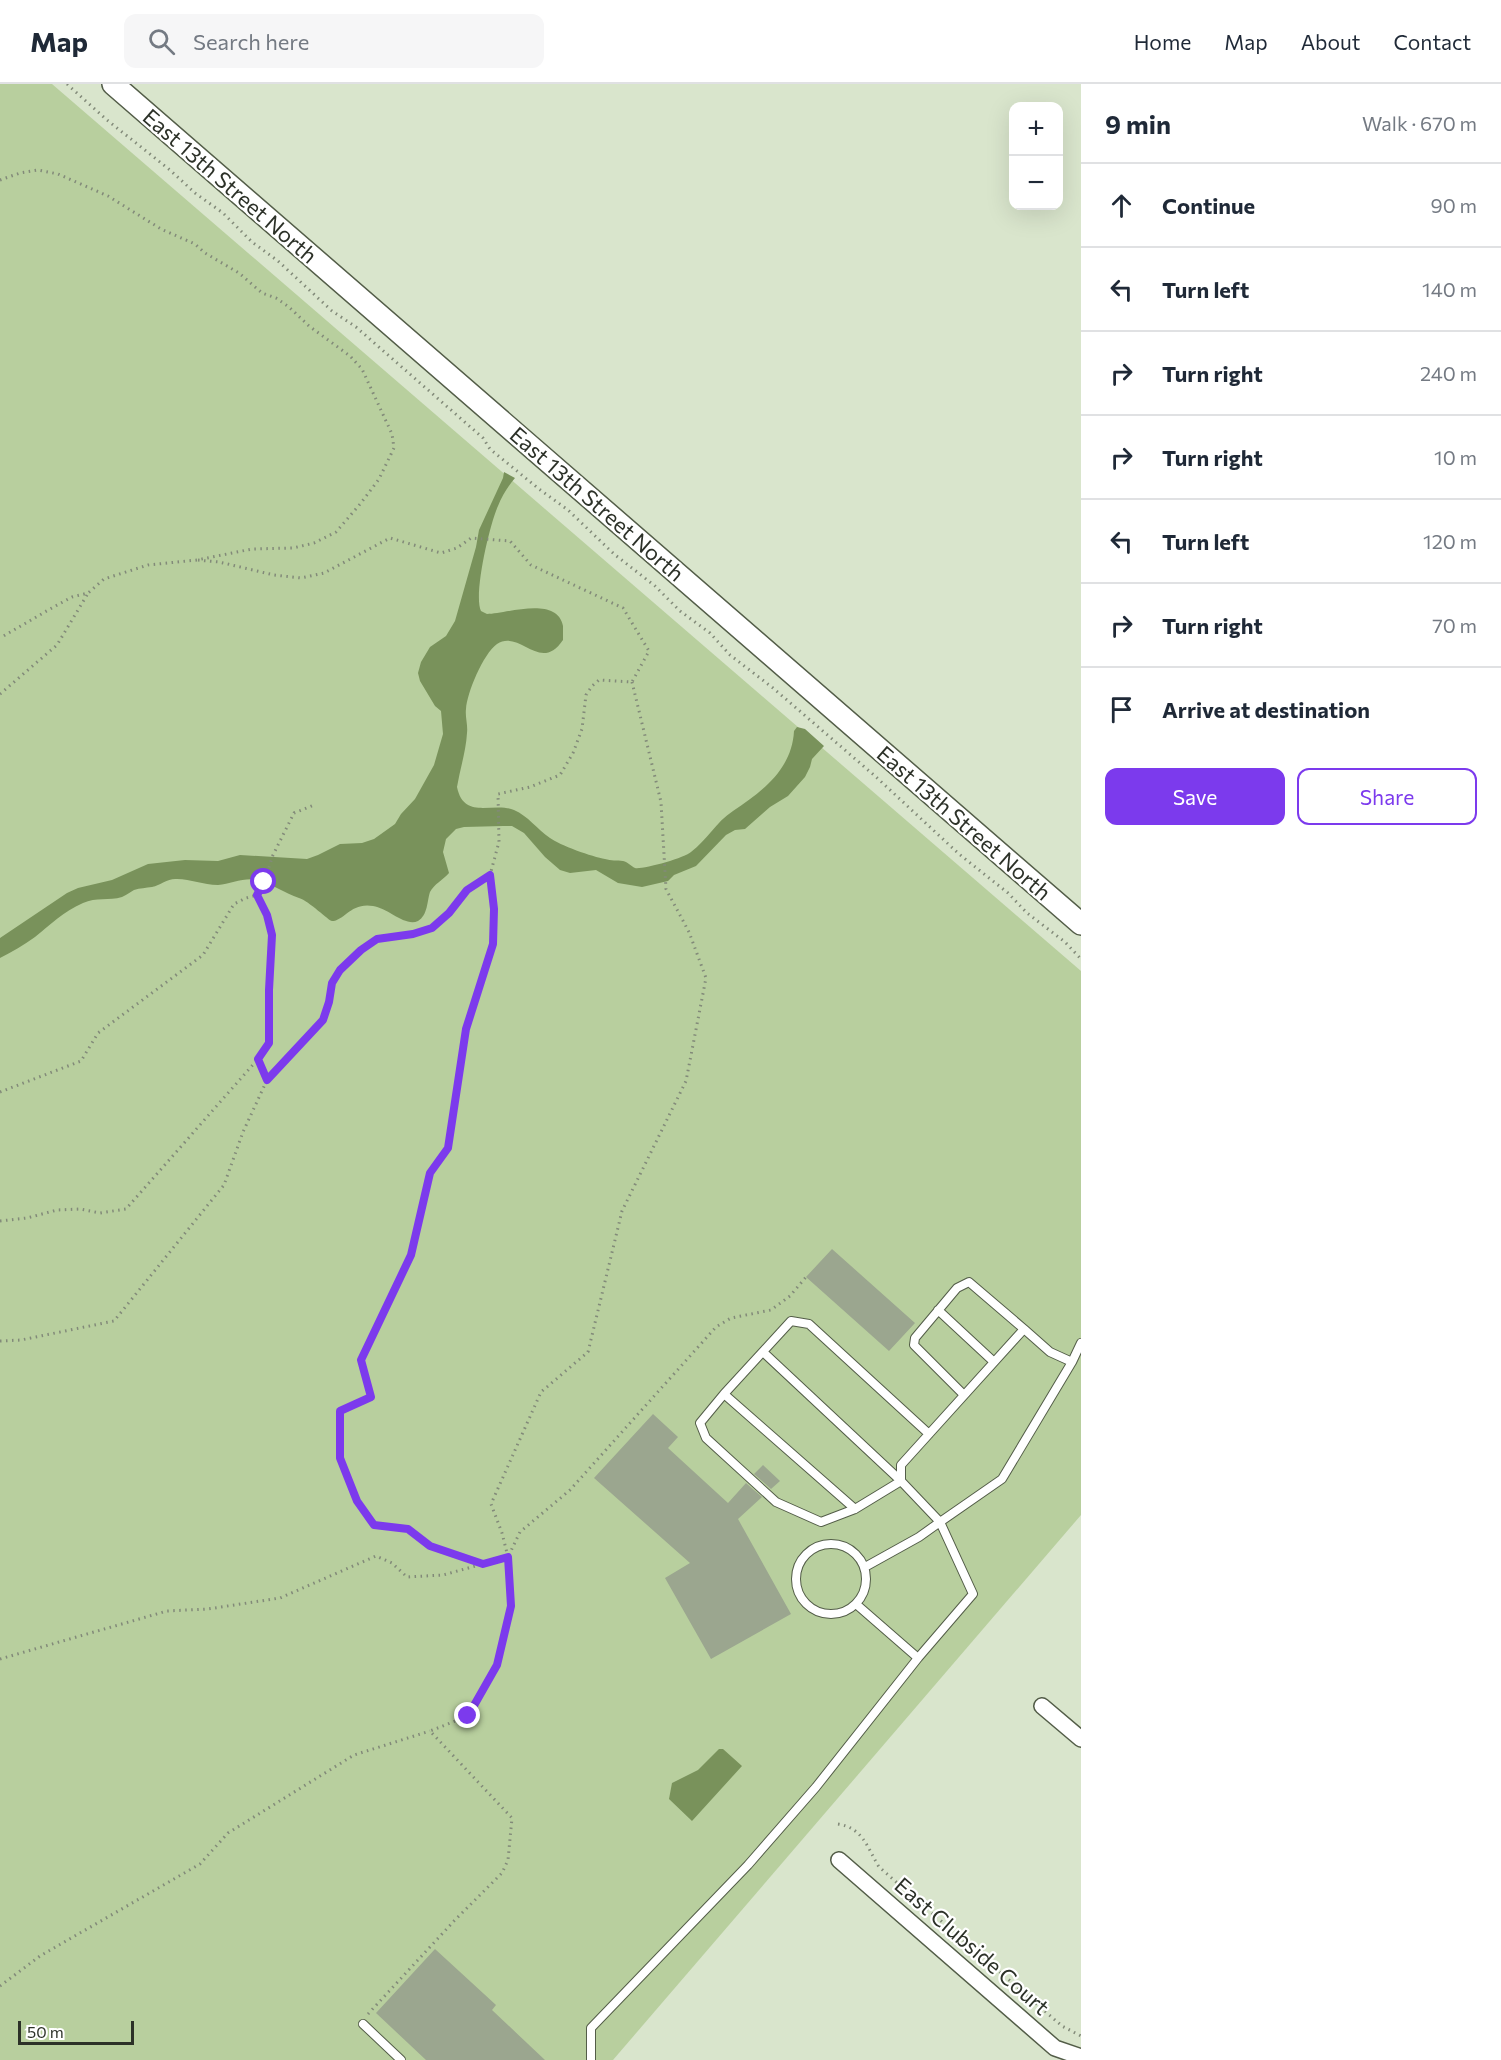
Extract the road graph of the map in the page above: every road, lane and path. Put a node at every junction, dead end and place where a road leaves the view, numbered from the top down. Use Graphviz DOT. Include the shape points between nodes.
graph roads {
  1 [pos="67,84"];
  2 [pos="113,84"];
  3 [pos="0,180"];
  4 [pos="197,560"];
  5 [pos="88,593"];
  6 [pos="0,638"];
  7 [pos="632,682"];
  8 [pos="0,694"];
  9 [pos="315,806"];
  10 [pos="490,875"];
  11 [pos="257,895"];
  12 [pos="1081,924"];
  13 [pos="1081,959"];
  14 [pos="258,1059"];
  15 [pos="267,1080"];
  16 [pos="0,1092"];
  17 [pos="0,1221"];
  18 [pos="806,1277"];
  19 [pos="938,1310"];
  20 [pos="1024,1329"];
  21 [pos="0,1341"];
  22 [pos="1081,1343"];
  23 [pos="763,1352"];
  24 [pos="994,1362"];
  25 [pos="1072,1362"];
  26 [pos="724,1394"];
  27 [pos="964,1395"];
  28 [pos="929,1434"];
  29 [pos="901,1481"];
  30 [pos="855,1509"];
  31 [pos="940,1522"];
  32 [pos="508,1557"];
  33 [pos="483,1564"];
  34 [pos="865,1567"];
  35 [pos="856,1604"];
  36 [pos="918,1658"];
  37 [pos="0,1659"];
  38 [pos="1042,1706"];
  39 [pos="430,1731"];
  40 [pos="1081,1739"];
  41 [pos="838,1824"];
  42 [pos="839,1860"];
  43 [pos="0,1986"];
  44 [pos="363,2024"];
  45 [pos="1081,2036"];
  46 [pos="1081,2057"];
  47 [pos="401,2060"];
  48 [pos="591,2060"];
  1 -- 13 [label="path" via="356,327 474,430 490,449 568,510"];
  2 -- 12 [label="main road, East 13th Street North"];
  3 -- 4 [label="path" via="38,170 58,174 108,196 161,229 195,244 262,293 276,298 362,369 392,434 394,448 379,479 336,532 293,548 252,549"];
  4 -- 5 [label="path" via="148,565 104,579"];
  4 -- 7 [label="path" via="301,578 324,573 390,538 441,553 471,538 510,542 531,565 623,608 649,651"];
  5 -- 6 [label="path" via="72,597"];
  5 -- 8 [label="path" via="57,645"];
  7 -- 10 [label="path" via="599,680 592,686 586,695 582,729 560,775 498,794 499,842"];
  7 -- 32 [label="path" via="661,802 666,889 689,932 706,978 686,1081 622,1210 588,1352 541,1392 491,1504"];
  9 -- 11 [label="path" via="294,813"];
  10 -- 15 [label="path" via="467,890 432,928 377,939 361,950 332,983 323,1020"];
  10 -- 33 [label="path" via="493,944 466,1029 448,1148 430,1173 411,1255 361,1360 371,1397 340,1411 340,1458 357,1501 374,1525 408,1529 430,1546"];
  11 -- 14 [label="path" via="272,935 269,1043"];
  11 -- 16 [label="path" via="234,904 203,955 98,1033 81,1061"];
  14 -- 15 [label="path"];
  14 -- 17 [label="path" via="126,1209 100,1213 57,1210"];
  15 -- 21 [label="path" via="224,1185 114,1321"];
  18 -- 32 [label="path" via="771,1310 731,1318 716,1327 570,1490 519,1532"];
  19 -- 20 [label="lane" via="957,1288 969,1282"];
  19 -- 24 [label="lane"];
  19 -- 27 [label="lane" via="915,1338 914,1345"];
  20 -- 24 [label="lane"];
  20 -- 25 [label="lane" via="1050,1352"];
  22 -- 25 [label="lane"];
  23 -- 26 [label="lane"];
  23 -- 28 [label="lane" via="791,1321 809,1323"];
  23 -- 29 [label="lane"];
  24 -- 27 [label="lane"];
  25 -- 31 [label="lane" via="1002,1479"];
  26 -- 30 [label="lane"];
  26 -- 30 [label="lane" via="700,1423 706,1438 776,1502 821,1521"];
  27 -- 28 [label="lane"];
  28 -- 29 [label="lane" via="901,1465"];
  29 -- 30 [label="lane"];
  29 -- 31 [label="lane"];
  31 -- 34 [label="lane"];
  31 -- 36 [label="lane" via="973,1594"];
  32 -- 33 [label="path"];
  32 -- 39 [label="path" via="511,1606 497,1665 468,1716"];
  33 -- 37 [label="path" via="443,1575 407,1577 392,1563 376,1556 280,1598 167,1611"];
  34 -- 35 [label="lane" via="865,1590"];
  34 -- 35 [label="lane" via="850,1549 828,1544 807,1553 796,1573 800,1596 818,1611 841,1613"];
  35 -- 36 [label="lane"];
  36 -- 48 [label="lane" via="763,1847 591,2028"];
  38 -- 40 [label="street"];
  39 -- 43 [label="path" via="354,1755 228,1833 200,1864 40,1956"];
  39 -- 44 [label="path" via="512,1818 508,1860 502,1873 370,2011"];
  41 -- 45 [label="path" via="856,1830 879,1868 1062,2026"];
  42 -- 46 [label="street, East Clubside Court" via="1055,2048"];
  44 -- 47 [label="lane"];
}
